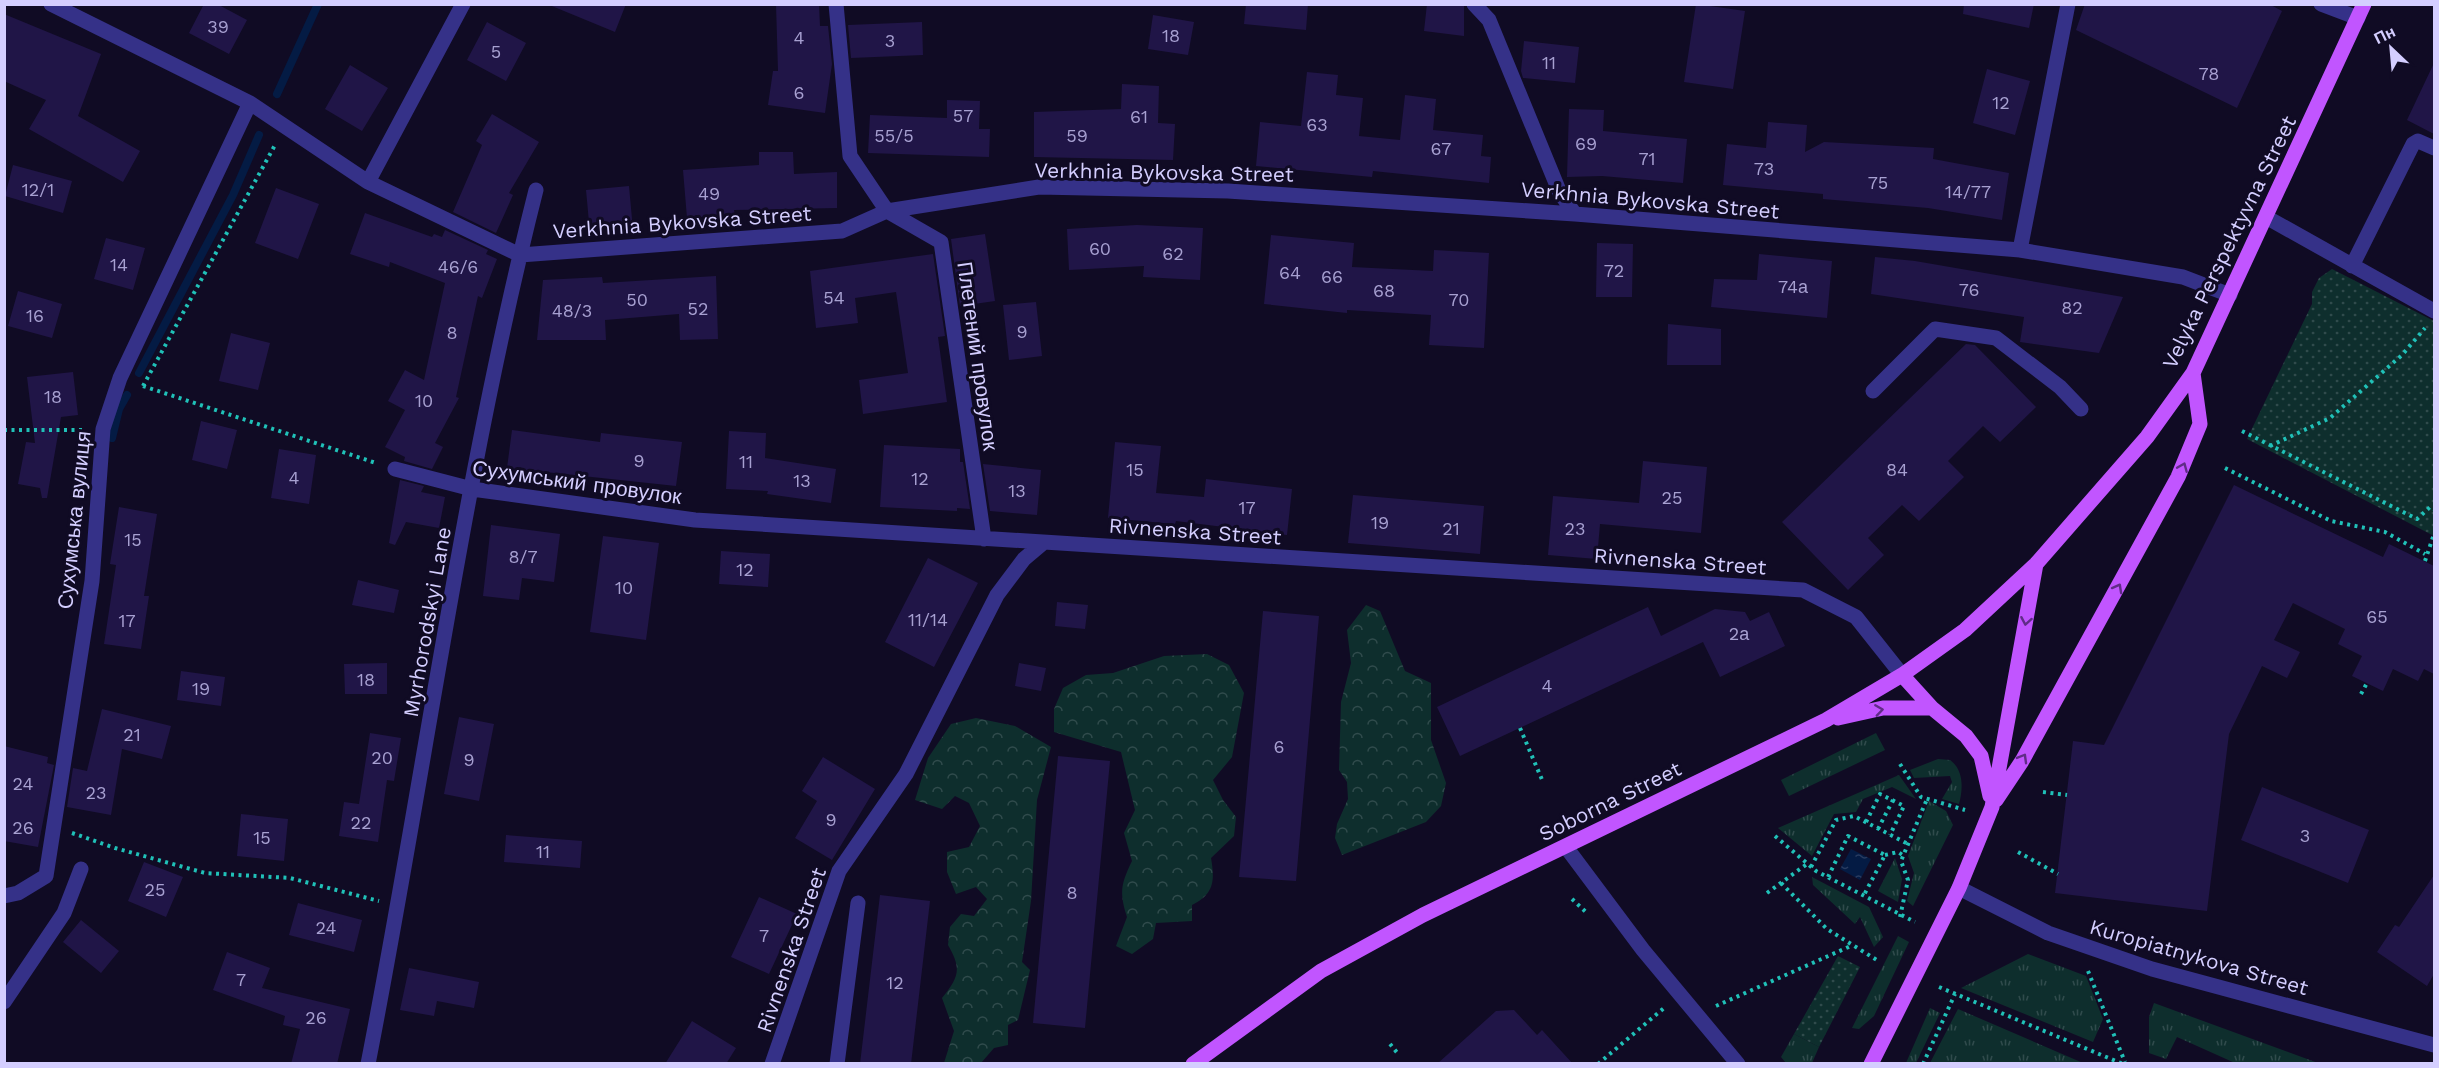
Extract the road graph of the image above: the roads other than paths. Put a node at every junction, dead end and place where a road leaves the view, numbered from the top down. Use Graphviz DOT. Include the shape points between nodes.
graph roads {
  1 [pos="51,4"];
  2 [pos="462,4"];
  3 [pos="836,4"];
  4 [pos="1474,4"];
  5 [pos="2068,4"];
  6 [pos="2321,4"];
  7 [pos="2361,11"];
  8 [pos="250,103"];
  9 [pos="2434,148"];
  10 [pos="368,182"];
  11 [pos="536,190"];
  12 [pos="887,211"];
  13 [pos="1575,214"];
  14 [pos="2266,217"];
  15 [pos="2020,250"];
  16 [pos="520,255"];
  17 [pos="2352,266"];
  18 [pos="2230,295"];
  19 [pos="2431,318"];
  20 [pos="2193,373"];
  21 [pos="1873,391"];
  22 [pos="2081,409"];
  23 [pos="396,469"];
  24 [pos="472,489"];
  25 [pos="984,539"];
  26 [pos="1043,543"];
  27 [pos="2036,564"];
  28 [pos="1902,675"];
  29 [pos="1932,708"];
  30 [pos="1827,720"];
  31 [pos="1992,807"];
  32 [pos="1566,847"];
  33 [pos="81,869"];
  34 [pos="1959,888"];
  35 [pos="4,896"];
  36 [pos="858,903"];
  37 [pos="4,1002"];
  38 [pos="2434,1045"];
  39 [pos="368,1064"];
  40 [pos="772,1064"];
  41 [pos="837,1064"];
  42 [pos="1193,1064"];
  43 [pos="1738,1064"];
  44 [pos="1871,1064"];
  1 -- 8 [label="street, Verkhnia Bykovska Street"];
  2 -- 10 [label="street"];
  3 -- 12 [label="street, Плетений провулок" via="850,156"];
  4 -- 13 [label="street" via="1489,20 1560,193"];
  5 -- 15 [label="street"];
  6 -- 7 [label="street"];
  7 -- 14 [label="main road, Velyka Perspektyvna Street"];
  8 -- 10 [label="street, Verkhnia Bykovska Street"];
  8 -- 35 [label="street, Сухумська вулиця" via="120,378 104,429 92,581 46,876 18,893"];
  9 -- 17 [label="street" via="2424,142 2413,144"];
  10 -- 16 [label="street, Verkhnia Bykovska Street"];
  11 -- 16 [label="street, Myrhorodskyi Lane"];
  12 -- 13 [label="street, Verkhnia Bykovska Street" via="1039,187 1228,190"];
  12 -- 16 [label="street, Verkhnia Bykovska Street" via="842,231"];
  12 -- 25 [label="street, Плетений провулок" via="941,242"];
  13 -- 15 [label="street, Verkhnia Bykovska Street"];
  14 -- 17 [label="street"];
  14 -- 18 [label="main road, Velyka Perspektyvna Street"];
  15 -- 18 [label="street, Verkhnia Bykovska Street" via="2182,277"];
  16 -- 24 [label="street, Myrhorodskyi Lane"];
  17 -- 19 [label="street"];
  18 -- 20 [label="main road, Velyka Perspektyvna Street"];
  20 -- 27 [label="main road, Velyka Perspektyvna Street" via="2146,437"];
  31 -- 20 [label="main road, one-way" via="2022,761 2178,477 2200,424"];
  21 -- 22 [label="street" via="1935,329 1996,338 2060,387"];
  23 -- 24 [label="street, Сухумський провулок"];
  24 -- 25 [label="street, Сухумський провулок" via="695,520"];
  24 -- 39 [label="street, Myrhorodskyi Lane"];
  25 -- 26 [label="street, Сухумський провулок"];
  26 -- 28 [label="street, Rivnenska Street" via="1803,590 1856,617"];
  26 -- 40 [label="street, Rivnenska Street" via="1024,559 997,595 906,774 839,871"];
  27 -- 28 [label="main road, Soborna Street" via="1965,630"];
  27 -- 31 [label="main road, one-way"];
  28 -- 29 [label="main road"];
  28 -- 30 [label="main road, Soborna Street"];
  30 -- 29 [label="main road, one-way" via="1883,708"];
  29 -- 31 [label="main road" via="1966,736 1980,756"];
  30 -- 32 [label="main road, Soborna Street"];
  31 -- 34 [label="main road"];
  32 -- 42 [label="main road, Soborna Street" via="1423,915 1321,971"];
  32 -- 43 [label="street" via="1595,889"];
  33 -- 37 [label="street" via="64,913"];
  34 -- 38 [label="street, Kuropiatnykova Street" via="2048,933 2152,969"];
  34 -- 44 [label="main road"];
  36 -- 41 [label="street"];
}
